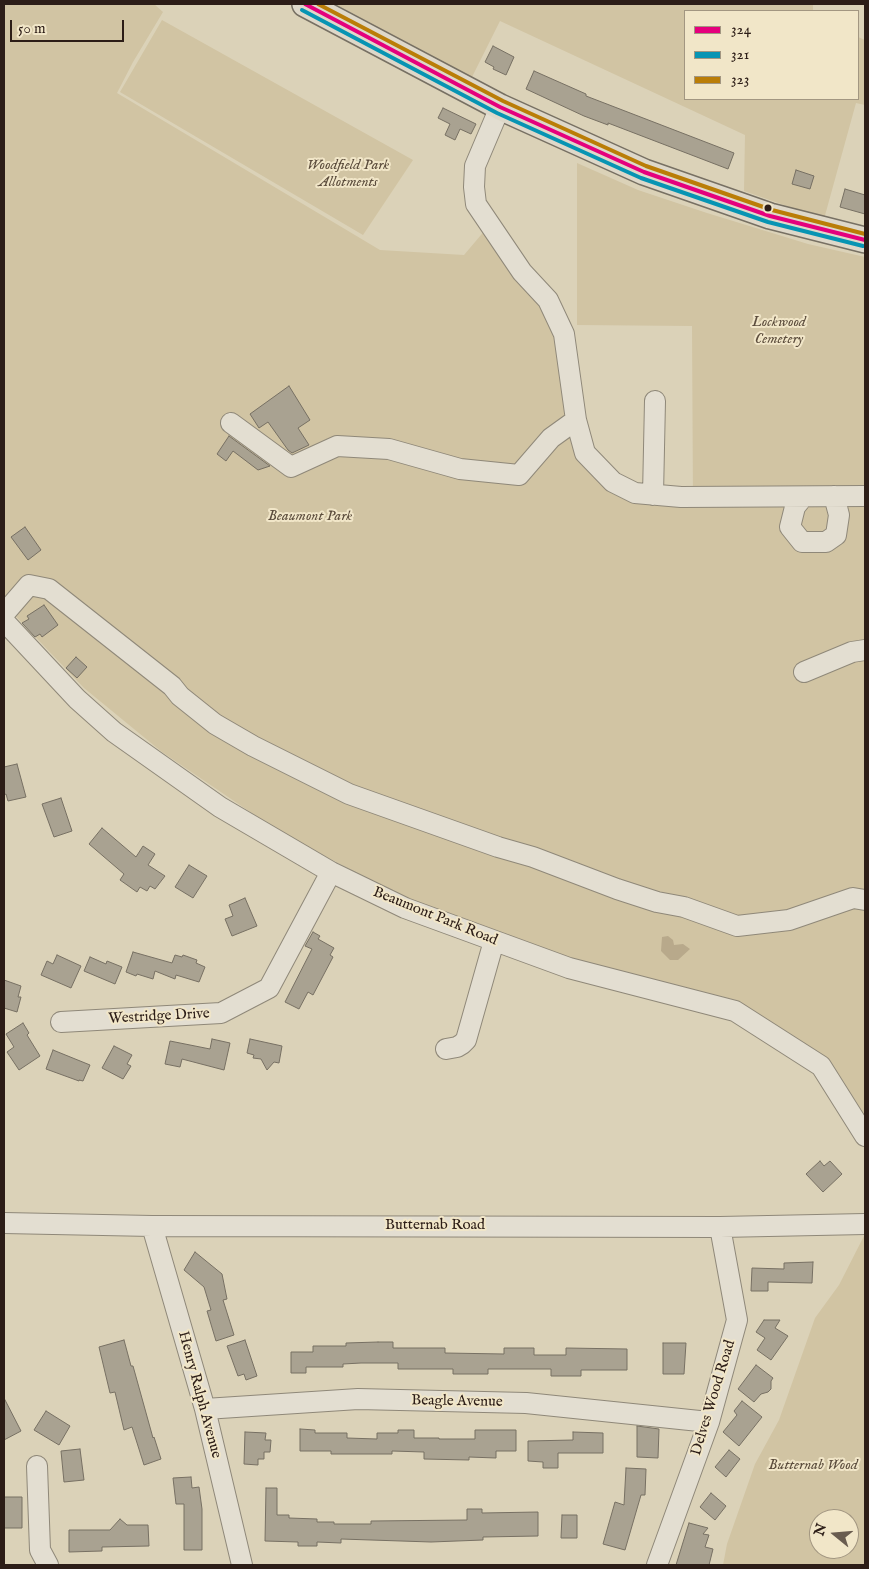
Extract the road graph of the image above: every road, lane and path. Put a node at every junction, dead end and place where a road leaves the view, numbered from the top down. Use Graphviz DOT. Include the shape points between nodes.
graph roads {
  1 [pos="305,4"];
  2 [pos="500,107"];
  3 [pos="865,240"];
  4 [pos="654,400"];
  5 [pos="576,420"];
  6 [pos="231,423"];
  7 [pos="654,495"];
  8 [pos="834,496"];
  9 [pos="865,496"];
  10 [pos="803,497"];
  11 [pos="4,614"];
  12 [pos="4,620"];
  13 [pos="865,650"];
  14 [pos="804,672"];
  15 [pos="331,872"];
  16 [pos="865,900"];
  17 [pos="494,941"];
  18 [pos="61,1022"];
  19 [pos="446,1049"];
  20 [pos="865,1136"];
  21 [pos="4,1223"];
  22 [pos="865,1224"];
  23 [pos="152,1226"];
  24 [pos="720,1226"];
  25 [pos="205,1409"];
  26 [pos="709,1422"];
  27 [pos="37,1466"];
  28 [pos="48,1565"];
  29 [pos="242,1565"];
  30 [pos="657,1565"];
  1 -- 2 [label="main road"];
  2 -- 3 [label="main road" via="644,172 770,216"];
  2 -- 5 [label="street" via="475,166 476,204 522,272 548,300 564,334"];
  4 -- 7 [label="street"];
  5 -- 6 [label="street" via="551,438 519,475 460,469 390,449 337,446 291,467"];
  5 -- 7 [label="street" via="585,452 613,482 636,493"];
  7 -- 10 [label="street"];
  8 -- 9 [label="street"];
  8 -- 10 [label="street"];
  8 -- 10 [label="street" via="838,515 836,535 826,542 802,542 790,527 795,507"];
  11 -- 16 [label="street" via="29,585 49,589 215,724 253,746 349,794 617,889 684,907 737,926 789,920 853,898"];
  12 -- 15 [label="street, Beaumont Park Road" via="77,699 114,732 220,807"];
  13 -- 14 [label="street" via="852,652"];
  15 -- 17 [label="street, Beaumont Park Road" via="405,908"];
  15 -- 18 [label="street, Westridge Drive" via="269,988 221,1013"];
  17 -- 19 [label="street" via="466,1040 457,1047"];
  17 -- 20 [label="street, Beaumont Park Road" via="569,968 735,1011 821,1066"];
  21 -- 23 [label="street, Butternab Road"];
  22 -- 24 [label="street, Butternab Road"];
  23 -- 24 [label="street, Butternab Road"];
  23 -- 25 [label="street, Henry Ralph Avenue"];
  24 -- 26 [label="street, Delves Wood Road" via="737,1320"];
  25 -- 26 [label="street, Beagle Avenue" via="358,1399 526,1404"];
  25 -- 29 [label="street, Henry Ralph Avenue"];
  26 -- 30 [label="street, Delves Wood Road"];
  27 -- 28 [label="street" via="40,1550"];
}
